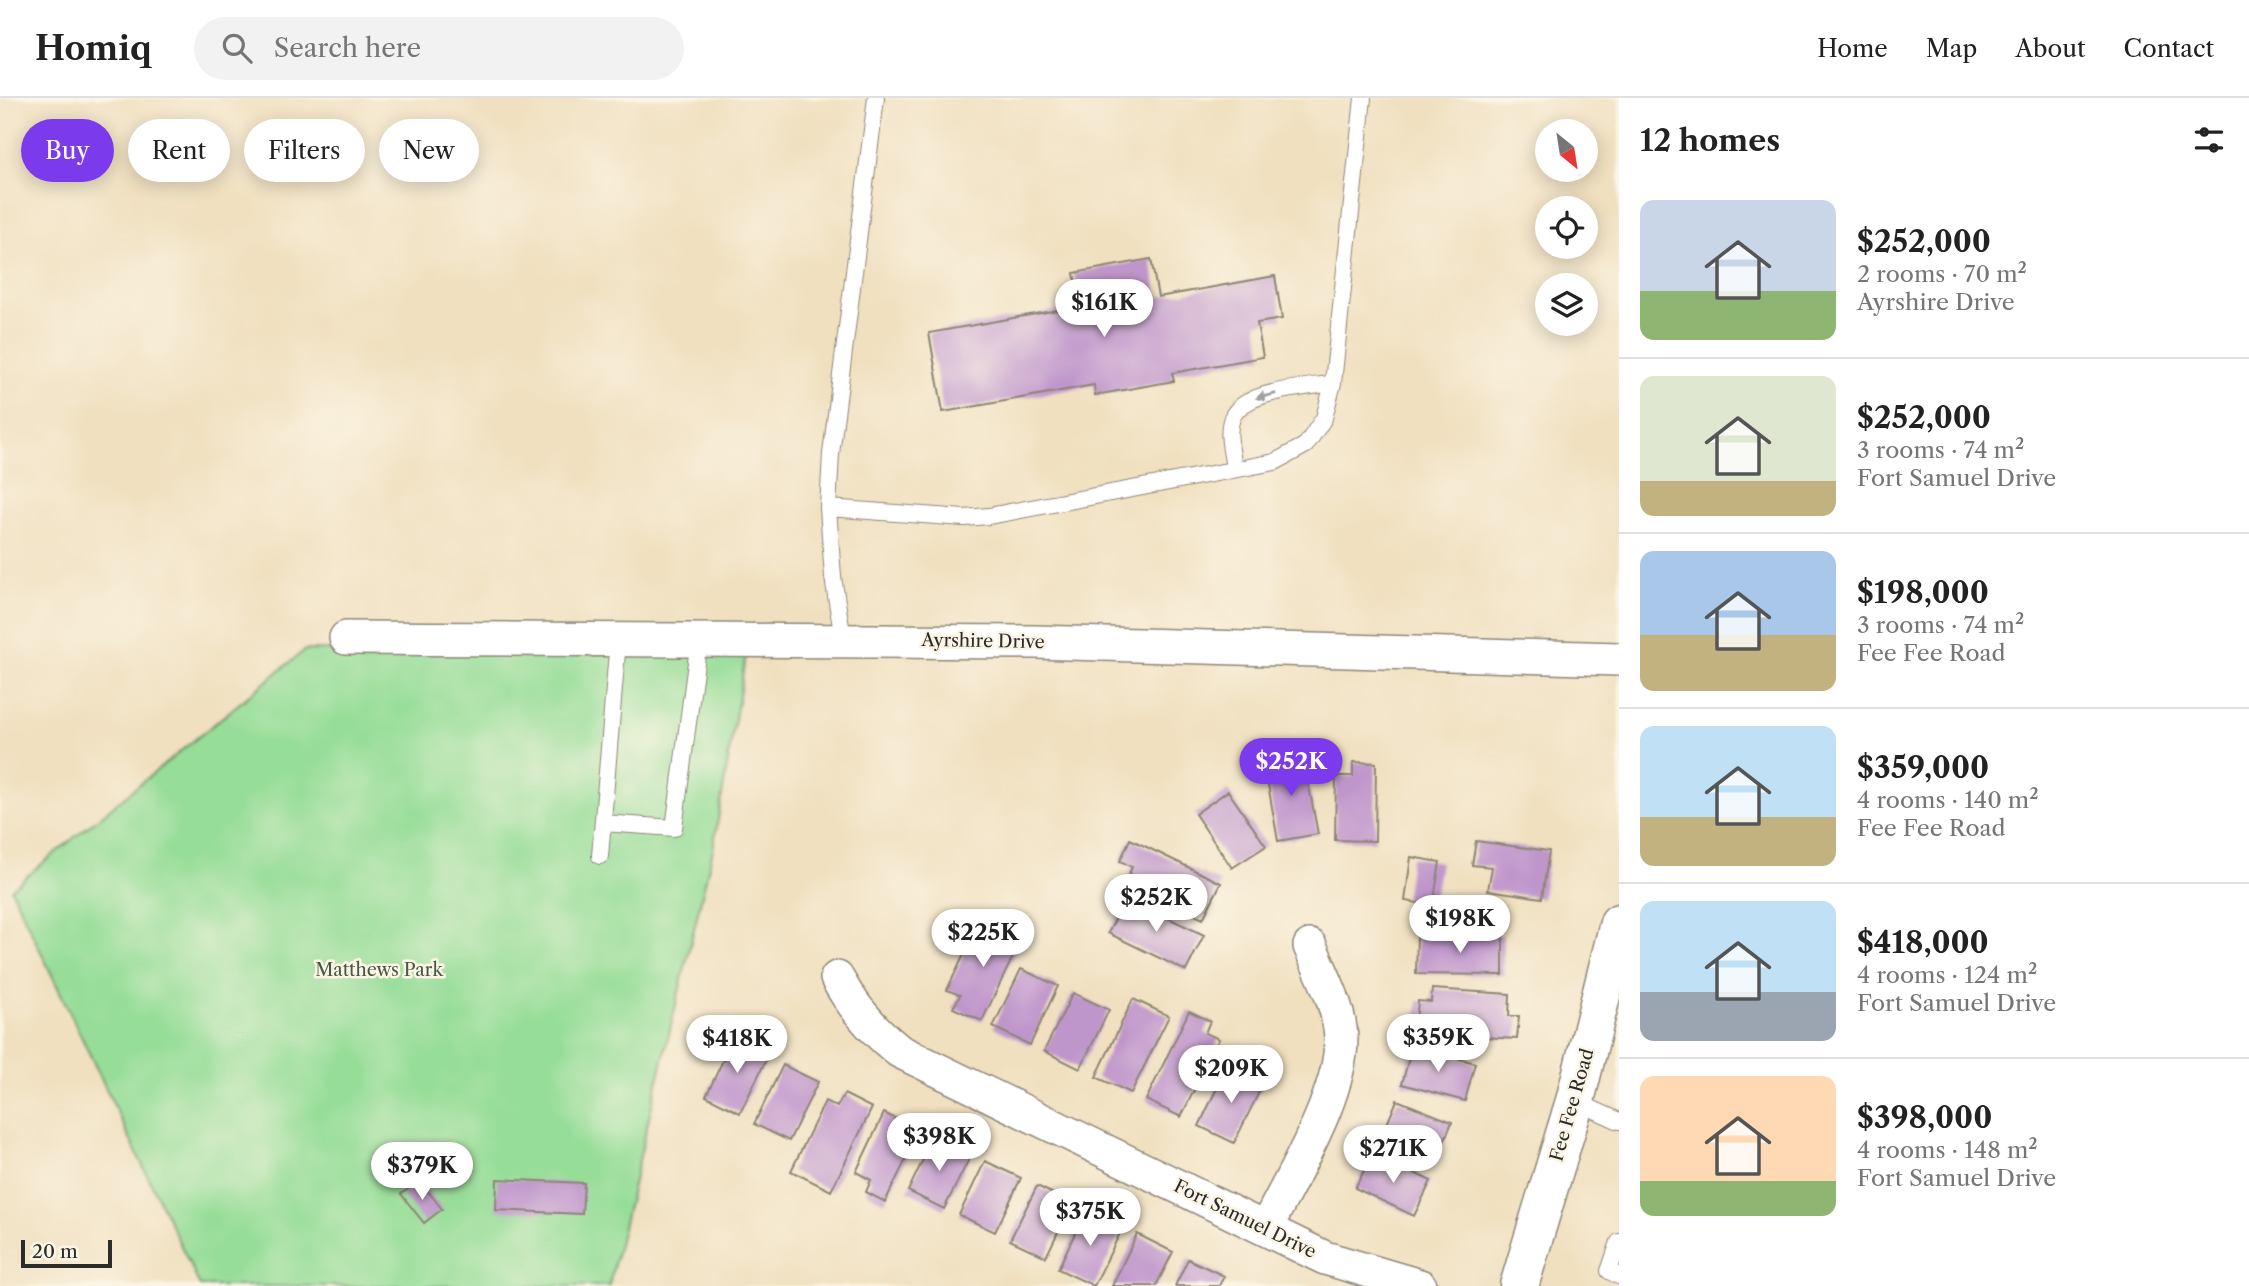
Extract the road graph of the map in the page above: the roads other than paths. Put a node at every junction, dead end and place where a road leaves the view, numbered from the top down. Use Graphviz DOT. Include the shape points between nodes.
graph roads {
  1 [pos="876,98"];
  2 [pos="1363,98"];
  3 [pos="1334,383"];
  4 [pos="1234,468"];
  5 [pos="828,508"];
  6 [pos="346,638"];
  7 [pos="843,639"];
  8 [pos="618,640"];
  9 [pos="699,640"];
  10 [pos="1619,659"];
  11 [pos="603,823"];
  12 [pos="600,856"];
  13 [pos="1619,923"];
  14 [pos="1310,946"];
  15 [pos="837,978"];
  16 [pos="1575,1101"];
  17 [pos="1619,1121"];
  18 [pos="1266,1228"];
  19 [pos="1619,1242"];
  20 [pos="1619,1276"];
  21 [pos="1420,1286"];
  22 [pos="1519,1286"];
  1 -- 5 [label="lane"];
  2 -- 3 [label="lane"];
  3 -- 4 [label="lane" via="1324,418 1306,445 1275,462"];
  3 -- 4 [label="lane, one-way" via="1263,396 1240,406 1229,431"];
  4 -- 5 [label="lane" via="989,516"];
  5 -- 7 [label="lane"];
  6 -- 8 [label="street, Ayrshire Drive"];
  7 -- 9 [label="street, Ayrshire Drive"];
  7 -- 10 [label="street, Ayrshire Drive"];
  8 -- 9 [label="street, Ayrshire Drive"];
  8 -- 11 [label="lane"];
  9 -- 11 [label="lane" via="674,828"];
  11 -- 12 [label="lane"];
  13 -- 16 [label="street, Fee Fee Road"];
  14 -- 18 [label="street" via="1340,1026 1339,1066 1327,1103"];
  15 -- 18 [label="street, Fort Samuel Drive" via="860,1015 900,1051"];
  16 -- 17 [label="lane"];
  16 -- 22 [label="street, Fee Fee Road"];
  18 -- 21 [label="street, Fort Samuel Drive" via="1325,1258"];
  19 -- 20 [label="lane" via="1609,1271"];
}
